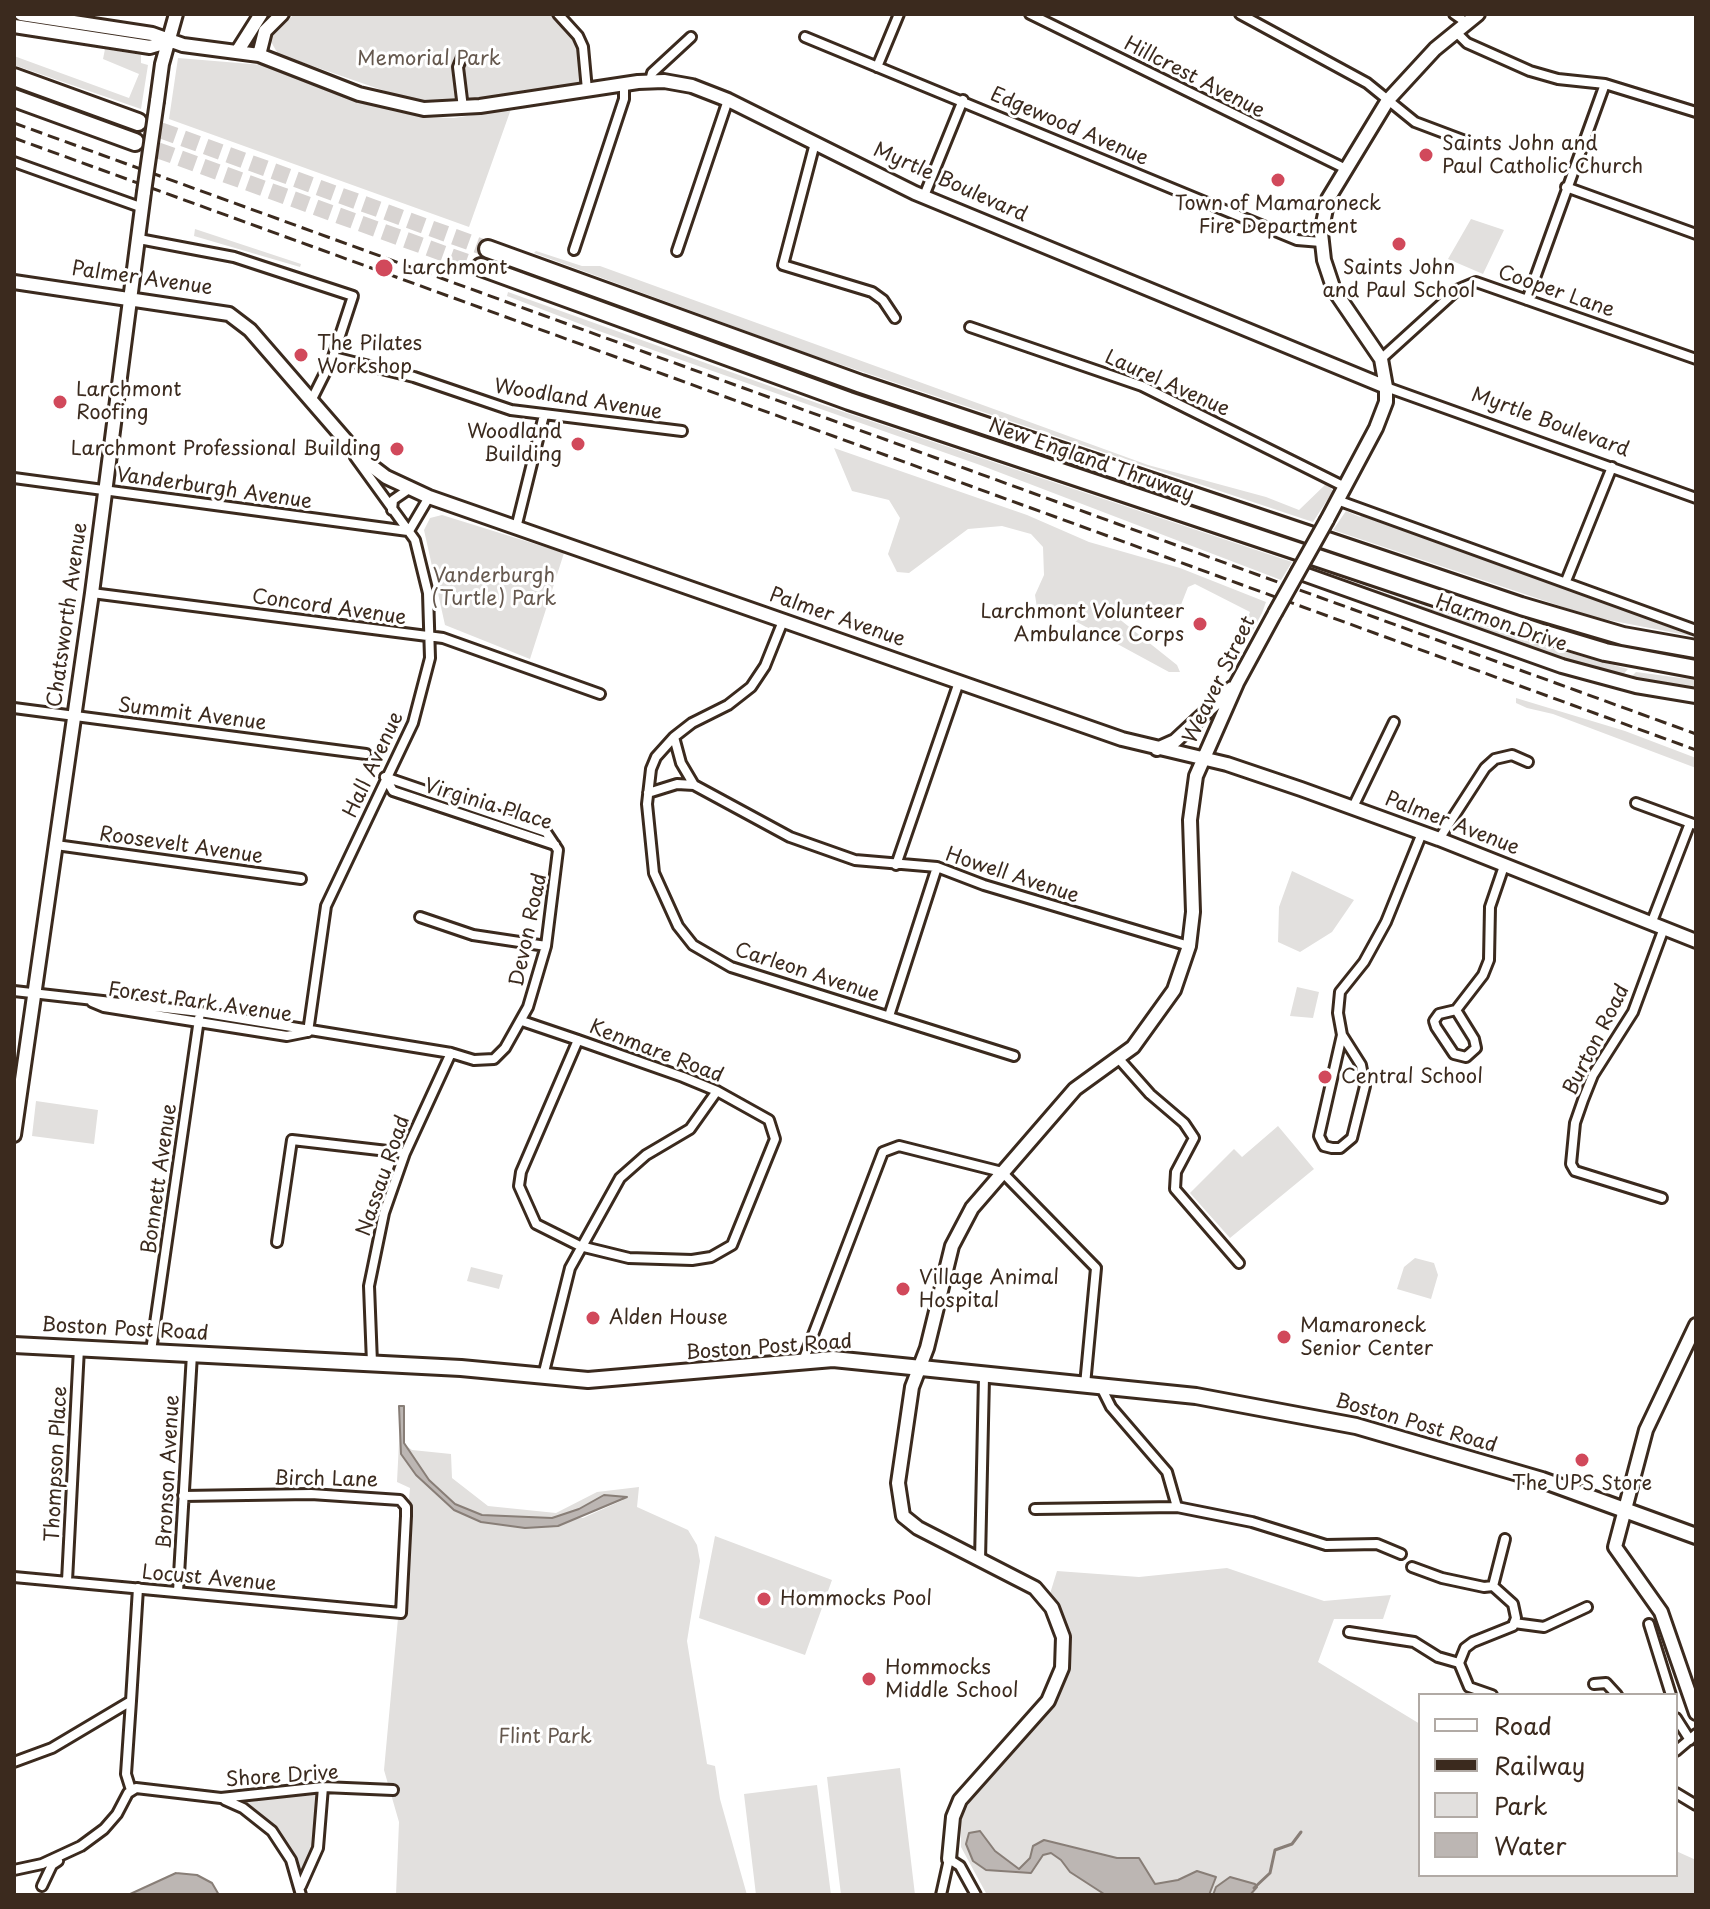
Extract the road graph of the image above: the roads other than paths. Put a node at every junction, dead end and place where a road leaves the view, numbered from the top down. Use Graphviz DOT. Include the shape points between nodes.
graph roads {
  1 [pos="21,14"];
  2 [pos="176,14"];
  3 [pos="261,14"];
  4 [pos="282,14"];
  5 [pos="558,14"];
  6 [pos="899,14"];
  7 [pos="1030,14"];
  8 [pos="1240,14"];
  9 [pos="1454,14"];
  10 [pos="1478,14"];
  11 [pos="1467,23"];
  12 [pos="14,26"];
  13 [pos="1457,33"];
  14 [pos="691,37"];
  15 [pos="805,37"];
  16 [pos="170,41"];
  17 [pos="237,52"];
  18 [pos="259,55"];
  19 [pos="463,55"];
  20 [pos="877,67"];
  21 [pos="14,77"];
  22 [pos="650,81"];
  23 [pos="624,84"];
  24 [pos="1605,84"];
  25 [pos="587,90"];
  26 [pos="14,98"];
  27 [pos="728,100"];
  28 [pos="963,100"];
  29 [pos="1388,100"];
  30 [pos="463,108"];
  31 [pos="1696,112"];
  32 [pos="138,122"];
  33 [pos="135,142"];
  34 [pos="815,143"];
  35 [pos="1476,145"];
  36 [pos="14,162"];
  37 [pos="1344,168"];
  38 [pos="1566,187"];
  39 [pos="924,196"];
  40 [pos="143,208"];
  41 [pos="1696,234"];
  42 [pos="139,239"];
  43 [pos="1321,242"];
  44 [pos="488,249"];
  45 [pos="574,250"];
  46 [pos="677,251"];
  47 [pos="481,267"];
  48 [pos="14,282"];
  49 [pos="131,299"];
  50 [pos="1527,300"];
  51 [pos="895,318"];
  52 [pos="970,327"];
  53 [pos="333,357"];
  54 [pos="1381,359"];
  55 [pos="1696,359"];
  56 [pos="1386,387"];
  57 [pos="310,402"];
  58 [pos="544,415"];
  59 [pos="682,431"];
  60 [pos="347,444"];
  61 [pos="1612,467"];
  62 [pos="14,478"];
  63 [pos="1345,487"];
  64 [pos="409,489"];
  65 [pos="105,490"];
  66 [pos="429,497"];
  67 [pos="1696,498"];
  68 [pos="1337,500"];
  69 [pos="394,514"];
  70 [pos="516,528"];
  71 [pos="409,531"];
  72 [pos="1301,574"];
  73 [pos="1566,581"];
  74 [pos="92,593"];
  75 [pos="783,621"];
  76 [pos="1696,630"];
  77 [pos="431,638"];
  78 [pos="1696,649"];
  79 [pos="1696,669"];
  80 [pos="959,682"];
  81 [pos="1237,683"];
  82 [pos="600,694"];
  83 [pos="1696,696"];
  84 [pos="14,708"];
  85 [pos="74,716"];
  86 [pos="1394,722"];
  87 [pos="674,737"];
  88 [pos="1157,749"];
  89 [pos="366,754"];
  90 [pos="1203,759"];
  91 [pos="1528,762"];
  92 [pos="385,777"];
  93 [pos="694,785"];
  94 [pos="648,793"];
  95 [pos="1636,803"];
  96 [pos="1353,807"];
  97 [pos="1693,824"];
  98 [pos="1422,833"];
  99 [pos="1439,839"];
  100 [pos="56,845"];
  101 [pos="555,845"];
  102 [pos="896,865"];
  103 [pos="1504,866"];
  104 [pos="937,867"];
  105 [pos="301,879"];
  106 [pos="420,917"];
  107 [pos="1651,924"];
  108 [pos="1664,928"];
  109 [pos="1696,941"];
  110 [pos="546,946"];
  111 [pos="1189,946"];
  112 [pos="14,991"];
  113 [pos="34,994"];
  114 [pos="89,1000"];
  115 [pos="1456,1010"];
  116 [pos="200,1012"];
  117 [pos="889,1016"];
  118 [pos="522,1021"];
  119 [pos="199,1022"];
  120 [pos="308,1032"];
  121 [pos="1342,1035"];
  122 [pos="578,1040"];
  123 [pos="451,1053"];
  124 [pos="1014,1056"];
  125 [pos="494,1059"];
  126 [pos="1119,1059"];
  127 [pos="717,1091"];
  128 [pos="14,1135"];
  129 [pos="405,1153"];
  130 [pos="1002,1172"];
  131 [pos="1662,1198"];
  132 [pos="277,1242"];
  133 [pos="580,1246"];
  134 [pos="1239,1263"];
  135 [pos="1696,1325"];
  136 [pos="14,1345"];
  137 [pos="79,1348"];
  138 [pos="151,1351"];
  139 [pos="192,1354"];
  140 [pos="803,1361"];
  141 [pos="372,1363"];
  142 [pos="919,1369"];
  143 [pos="543,1376"];
  144 [pos="984,1377"];
  145 [pos="1085,1385"];
  146 [pos="1101,1387"];
  147 [pos="183,1496"];
  148 [pos="1177,1507"];
  149 [pos="1035,1509"];
  150 [pos="1622,1510"];
  151 [pos="1696,1536"];
  152 [pos="1505,1539"];
  153 [pos="1401,1554"];
  154 [pos="980,1560"];
  155 [pos="1412,1567"];
  156 [pos="14,1577"];
  157 [pos="67,1581"];
  158 [pos="1493,1586"];
  159 [pos="138,1588"];
  160 [pos="178,1592"];
  161 [pos="1587,1607"];
  162 [pos="401,1613"];
  163 [pos="1514,1623"];
  164 [pos="1649,1624"];
  165 [pos="1349,1632"];
  166 [pos="1459,1663"];
  167 [pos="1594,1684"];
  168 [pos="1486,1693"];
  169 [pos="1615,1693"];
  170 [pos="1670,1693"];
  171 [pos="131,1701"];
  172 [pos="1696,1713"];
  173 [pos="1678,1720"];
  174 [pos="1693,1737"];
  175 [pos="14,1762"];
  176 [pos="323,1787"];
  177 [pos="131,1790"];
  178 [pos="393,1790"];
  179 [pos="1678,1794"];
  180 [pos="221,1798"];
  181 [pos="1696,1805"];
  182 [pos="68,1854"];
  183 [pos="949,1859"];
  184 [pos="34,1866"];
  185 [pos="14,1870"];
  186 [pos="41,1891"];
  187 [pos="300,1891"];
  188 [pos="941,1895"];
  189 [pos="976,1895"];
  1 -- 16 [label="street, Myrtle Boulevard"];
  2 -- 16 [label="street, Chatsworth Avenue"];
  3 -- 17 [label="street"];
  4 -- 18 [label="street" via="265,31"];
  5 -- 25 [label="street" via="583,47"];
  6 -- 20 [label="street"];
  7 -- 37 [label="street, Hillcrest Avenue"];
  8 -- 29 [label="street" via="1367,83"];
  9 -- 11 [label="street"];
  10 -- 11 [label="street, Weaver Street"];
  11 -- 13 [label="street, Weaver Street"];
  12 -- 16 [label="street, Myrtle Boulevard" via="150,47"];
  13 -- 24 [label="street" via="1520,68"];
  13 -- 29 [label="street, Weaver Street"];
  14 -- 22 [label="street"];
  15 -- 20 [label="street, Edgewood Avenue"];
  16 -- 17 [label="street, Myrtle Boulevard"];
  16 -- 40 [label="street, Chatsworth Avenue, bridge"];
  17 -- 18 [label="street, Myrtle Boulevard"];
  18 -- 30 [label="street, Myrtle Boulevard" via="359,94 409,107"];
  19 -- 30 [label="street" via="458,67"];
  20 -- 28 [label="street, Edgewood Avenue"];
  21 -- 32 [label="highway"];
  22 -- 23 [label="street, Myrtle Boulevard"];
  22 -- 27 [label="street, Myrtle Boulevard" via="692,86"];
  23 -- 25 [label="street, Myrtle Boulevard"];
  23 -- 45 [label="street" via="624,99"];
  24 -- 31 [label="street"];
  24 -- 38 [label="street"];
  25 -- 30 [label="street, Myrtle Boulevard"];
  26 -- 33 [label="highway"];
  27 -- 34 [label="street, Myrtle Boulevard"];
  27 -- 46 [label="street"];
  28 -- 39 [label="street"];
  28 -- 43 [label="street, Edgewood Avenue" via="1297,240"];
  29 -- 35 [label="street" via="1415,122"];
  29 -- 37 [label="street, Weaver Street"];
  34 -- 39 [label="street, Myrtle Boulevard"];
  34 -- 51 [label="street" via="783,265 872,292"];
  36 -- 40 [label="street"];
  37 -- 43 [label="street, Weaver Street" via="1328,199"];
  38 -- 41 [label="street"];
  38 -- 50 [label="street"];
  39 -- 56 [label="street, Myrtle Boulevard"];
  40 -- 42 [label="street, Chatsworth Avenue"];
  42 -- 49 [label="street, Chatsworth Avenue"];
  42 -- 53 [label="street" via="234,257 353,296"];
  43 -- 54 [label="street, Weaver Street" via="1334,290"];
  44 -- 78 [label="highway, New England Thruway" via="872,388 1521,606 1623,636"];
  47 -- 79 [label="highway, New England Thruway" via="860,404 1542,633 1605,652"];
  48 -- 49 [label="street, Palmer Avenue"];
  49 -- 57 [label="street, Palmer Avenue" via="220,311 238,319"];
  49 -- 65 [label="street, Chatsworth Avenue"];
  50 -- 54 [label="street, Cooper Lane" via="1467,283"];
  50 -- 55 [label="street, Cooper Lane"];
  52 -- 63 [label="street, Laurel Avenue" via="1142,386"];
  53 -- 57 [label="street"];
  53 -- 58 [label="street, Woodland Avenue"];
  54 -- 56 [label="street, Weaver Street"];
  56 -- 61 [label="street, Myrtle Boulevard"];
  56 -- 63 [label="street, Weaver Street" via="1376,428"];
  57 -- 60 [label="street, Palmer Avenue"];
  58 -- 59 [label="street, Woodland Avenue"];
  58 -- 70 [label="street"];
  60 -- 64 [label="street, Palmer Avenue"];
  60 -- 69 [label="street, Hall Avenue"];
  61 -- 67 [label="street, Myrtle Boulevard"];
  61 -- 73 [label="street"];
  62 -- 65 [label="street, Vanderburgh Avenue"];
  63 -- 68 [label="street, Weaver Street"];
  64 -- 66 [label="street, Palmer Avenue"];
  64 -- 69 [label="street" via="393,500"];
  65 -- 71 [label="street, Vanderburgh Avenue"];
  65 -- 74 [label="street, Chatsworth Avenue"];
  66 -- 70 [label="street, Palmer Avenue"];
  66 -- 71 [label="street"];
  68 -- 72 [label="street, Weaver Street, bridge"];
  68 -- 73 [label="street"];
  69 -- 71 [label="street, Hall Avenue"];
  70 -- 75 [label="street, Palmer Avenue"];
  71 -- 77 [label="street, Hall Avenue" via="424,572"];
  72 -- 81 [label="street, Weaver Street, bridge"];
  72 -- 83 [label="street, Harmon Drive" via="1562,666"];
  73 -- 76 [label="street"];
  74 -- 77 [label="street, Concord Avenue"];
  74 -- 85 [label="street, Chatsworth Avenue"];
  75 -- 80 [label="street, Palmer Avenue"];
  75 -- 87 [label="street, Carleon Avenue" via="751,687"];
  77 -- 82 [label="street, Concord Avenue"];
  77 -- 92 [label="street, Hall Avenue" via="413,723"];
  80 -- 88 [label="street, Palmer Avenue"];
  80 -- 102 [label="street"];
  81 -- 88 [label="street" via="1175,741"];
  81 -- 90 [label="street, Weaver Street"];
  84 -- 85 [label="street, Summit Avenue"];
  85 -- 89 [label="street, Summit Avenue"];
  85 -- 100 [label="street, Chatsworth Avenue"];
  86 -- 96 [label="street"];
  87 -- 93 [label="street"];
  87 -- 94 [label="street, Carleon Avenue" via="656,757"];
  88 -- 90 [label="street, Palmer Avenue"];
  90 -- 96 [label="street, Palmer Avenue"];
  90 -- 111 [label="street, Weaver Street" via="1190,820 1194,887"];
  91 -- 99 [label="street" via="1512,755 1495,759"];
  92 -- 101 [label="street, Virginia Place" via="546,832"];
  92 -- 120 [label="street, Hall Avenue" via="326,906"];
  93 -- 94 [label="street"];
  93 -- 102 [label="street, Howell Avenue" via="790,837 855,860"];
  94 -- 117 [label="street, Carleon Avenue" via="654,873 678,926 693,945 731,967"];
  95 -- 97 [label="street"];
  96 -- 98 [label="street, Palmer Avenue"];
  97 -- 107 [label="street"];
  98 -- 99 [label="street, Palmer Avenue"];
  98 -- 121 [label="street" via="1386,922 1340,992"];
  99 -- 103 [label="street, Palmer Avenue"];
  100 -- 105 [label="street, Roosevelt Avenue"];
  100 -- 113 [label="street, Chatsworth Avenue"];
  101 -- 110 [label="street, Devon Road" via="559,857"];
  102 -- 104 [label="street, Howell Avenue"];
  103 -- 107 [label="street, Palmer Avenue"];
  103 -- 115 [label="street" via="1490,907 1489,960"];
  104 -- 111 [label="street, Howell Avenue"];
  104 -- 117 [label="street"];
  106 -- 110 [label="street" via="473,935"];
  107 -- 108 [label="street, Palmer Avenue"];
  108 -- 109 [label="street, Palmer Avenue"];
  108 -- 131 [label="street, Burton Road" via="1633,1012 1583,1100 1571,1164 1575,1171"];
  110 -- 118 [label="street, Devon Road"];
  111 -- 126 [label="street, Weaver Street" via="1162,1009"];
  112 -- 113 [label="street, Forest Park Avenue"];
  113 -- 114 [label="street, Forest Park Avenue"];
  113 -- 128 [label="street, Chatsworth Avenue"];
  114 -- 116 [label="street, Forest Park Avenue"];
  114 -- 119 [label="street, Forest Park Avenue"];
  115 -- 115 [label="street" via="1439,1014 1434,1021 1454,1054 1466,1057 1476,1048"];
  116 -- 119 [label="street, Bonnett Avenue"];
  116 -- 120 [label="street, Forest Park Avenue"];
  117 -- 124 [label="street, Carleon Avenue"];
  118 -- 122 [label="street, Kenmare Road"];
  118 -- 125 [label="street, Devon Road"];
  119 -- 120 [label="street, Forest Park Avenue" via="287,1036"];
  119 -- 138 [label="street, Bonnett Avenue"];
  120 -- 123 [label="street, Forest Park Avenue"];
  121 -- 121 [label="street" via="1319,1136 1332,1148 1352,1138 1365,1086 1361,1065"];
  122 -- 127 [label="street, Kenmare Road"];
  122 -- 133 [label="street" via="519,1186 536,1224"];
  123 -- 125 [label="street, Forest Park Avenue"];
  123 -- 129 [label="street, Nassau Road"];
  126 -- 130 [label="street, Weaver Street" via="1075,1089"];
  126 -- 134 [label="street" via="1191,1133 1194,1140 1181,1159 1175,1189"];
  127 -- 133 [label="street" via="690,1129 626,1170"];
  127 -- 133 [label="street, Kenmare Road" via="763,1115 775,1139 732,1245 711,1257 669,1261"];
  129 -- 132 [label="street" via="292,1140"];
  129 -- 141 [label="street, Nassau Road" via="372,1264"];
  130 -- 140 [label="street" via="899,1146 883,1152"];
  130 -- 142 [label="street, Weaver Street" via="972,1208 952,1246"];
  130 -- 145 [label="street" via="1096,1268"];
  133 -- 143 [label="street"];
  135 -- 150 [label="street" via="1646,1430"];
  136 -- 137 [label="main road, Boston Post Road"];
  137 -- 138 [label="main road, Boston Post Road"];
  137 -- 157 [label="street, Thompson Place"];
  138 -- 139 [label="main road, Boston Post Road"];
  139 -- 141 [label="main road, Boston Post Road"];
  139 -- 147 [label="street, Bronson Avenue"];
  140 -- 142 [label="main road, Boston Post Road"];
  140 -- 143 [label="main road, Boston Post Road" via="624,1379"];
  141 -- 143 [label="main road, Boston Post Road"];
  142 -- 144 [label="main road, Boston Post Road"];
  142 -- 154 [label="street, Weaver Street" via="898,1482 900,1507 918,1528"];
  144 -- 145 [label="main road, Boston Post Road"];
  144 -- 154 [label="street"];
  145 -- 146 [label="main road, Boston Post Road"];
  146 -- 148 [label="street" via="1111,1407 1167,1472"];
  146 -- 150 [label="main road, Boston Post Road" via="1227,1400 1326,1418"];
  147 -- 160 [label="street, Bronson Avenue"];
  147 -- 162 [label="street, Birch Lane" via="311,1494 400,1500 406,1507"];
  148 -- 149 [label="street"];
  148 -- 153 [label="street" via="1326,1545 1377,1544"];
  150 -- 151 [label="main road, Boston Post Road"];
  150 -- 172 [label="street" via="1615,1538 1618,1556 1661,1612"];
  152 -- 158 [label="street"];
  154 -- 183 [label="street, Weaver Street" via="1045,1598 1059,1623 1064,1653 1048,1701 960,1800"];
  155 -- 158 [label="street"];
  156 -- 157 [label="street, Locust Avenue"];
  157 -- 159 [label="street, Locust Avenue"];
  158 -- 163 [label="street" via="1513,1604"];
  159 -- 160 [label="street, Locust Avenue"];
  159 -- 171 [label="street"];
  160 -- 162 [label="street, Locust Avenue"];
  161 -- 163 [label="street" via="1544,1627"];
  163 -- 166 [label="street" via="1465,1648"];
  164 -- 170 [label="street"];
  165 -- 166 [label="street" via="1414,1642"];
  166 -- 168 [label="street" via="1469,1687"];
  167 -- 169 [label="street" via="1606,1683"];
  171 -- 175 [label="street" via="52,1748"];
  171 -- 177 [label="street" via="126,1774"];
  173 -- 174 [label="street"];
  176 -- 178 [label="street, Shore Drive"];
  176 -- 180 [label="street, Shore Drive"];
  176 -- 187 [label="street" via="318,1848"];
  177 -- 180 [label="street, Shore Drive"];
  177 -- 182 [label="street" via="104,1829"];
  179 -- 181 [label="street"];
  180 -- 187 [label="street" via="272,1831 291,1860"];
  182 -- 184 [label="street"];
  182 -- 186 [label="street" via="52,1865"];
  183 -- 188 [label="street"];
  183 -- 189 [label="street" via="960,1866"];
  184 -- 185 [label="street"];
  184 -- 186 [label="street" via="44,1873"];
}
